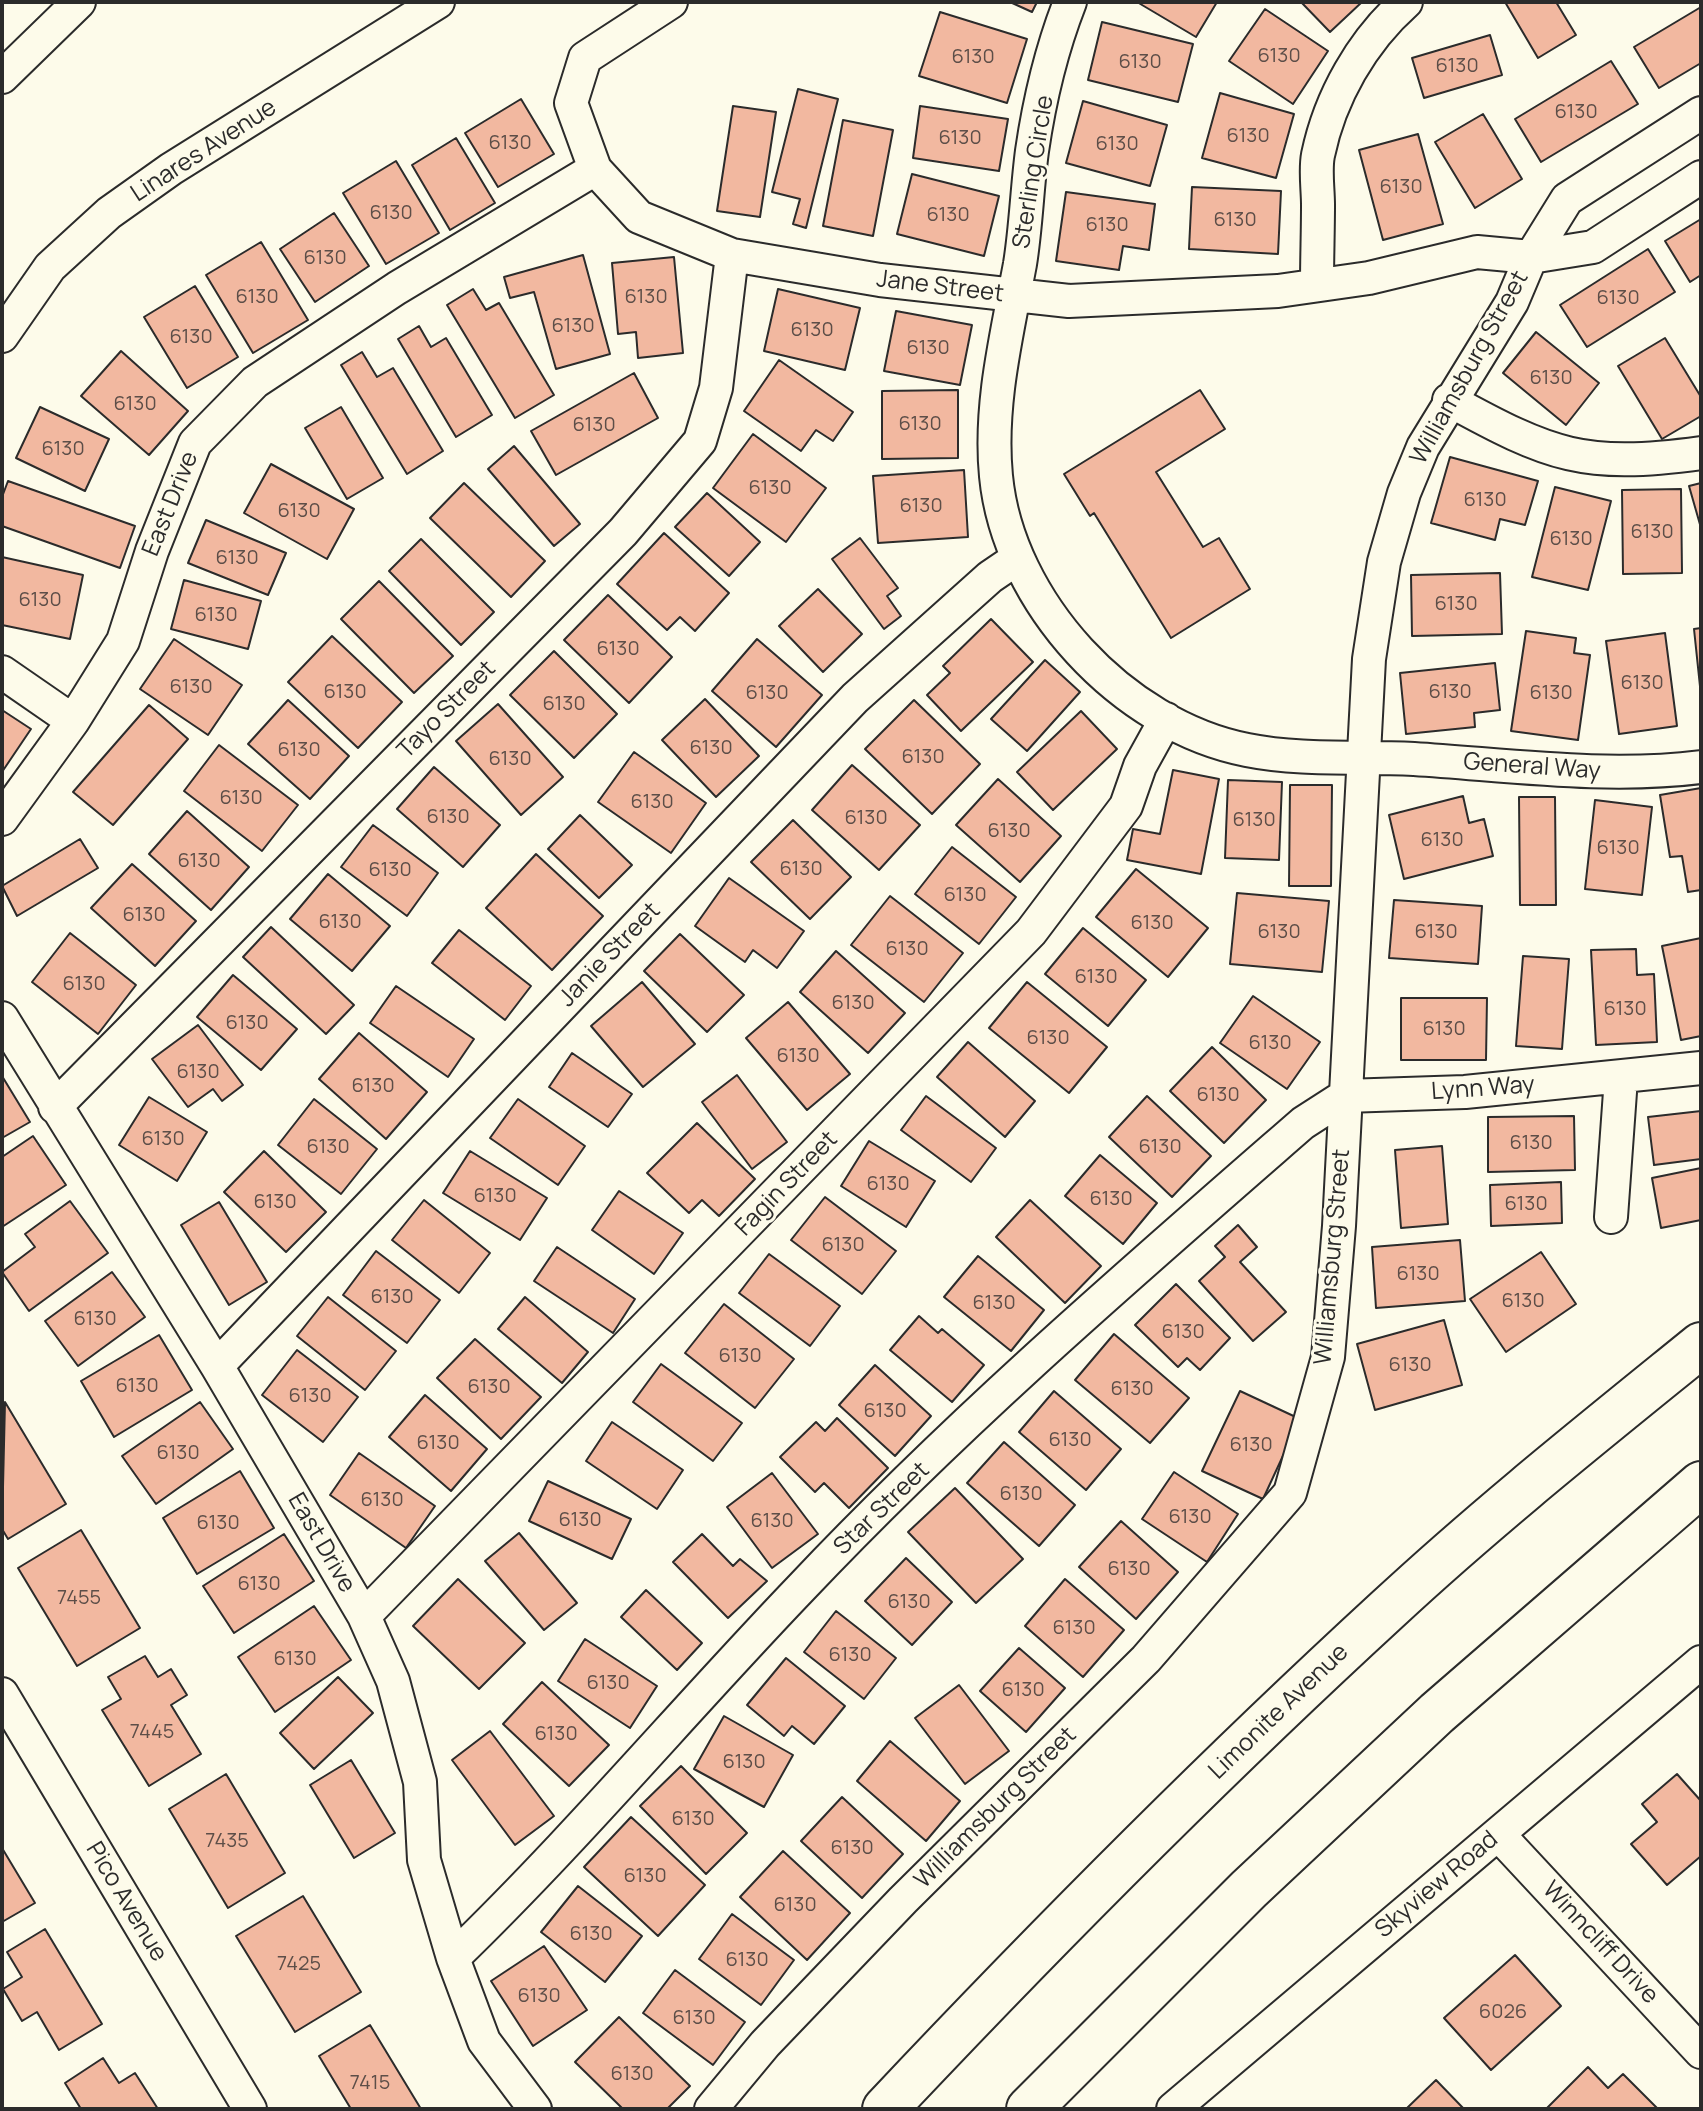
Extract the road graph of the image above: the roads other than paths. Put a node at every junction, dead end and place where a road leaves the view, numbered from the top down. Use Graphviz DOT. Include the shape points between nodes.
graph roads {
  1 [pos="79,2"];
  2 [pos="671,2"];
  3 [pos="1070,2"];
  4 [pos="1406,2"];
  5 [pos="428,5"];
  6 [pos="2,77"];
  7 [pos="1701,113"];
  8 [pos="595,169"];
  9 [pos="1701,177"];
  10 [pos="732,255"];
  11 [pos="1531,257"];
  12 [pos="1317,285"];
  13 [pos="1013,295"];
  14 [pos="2,336"];
  15 [pos="1449,400"];
  16 [pos="1701,453"];
  17 [pos="1018,558"];
  18 [pos="2,672"];
  19 [pos="1166,719"];
  20 [pos="73,721"];
  21 [pos="1362,759"];
  22 [pos="1701,767"];
  23 [pos="2,819"];
  24 [pos="2,1018"];
  25 [pos="1701,1068"];
  26 [pos="1621,1078"];
  27 [pos="1345,1096"];
  28 [pos="55,1107"];
  29 [pos="1611,1217"];
  30 [pos="1701,1345"];
  31 [pos="217,1366"];
  32 [pos="1701,1484"];
  33 [pos="364,1616"];
  34 [pos="1701,1662"];
  35 [pos="2,1694"];
  36 [pos="1498,1834"];
  37 [pos="453,1958"];
  38 [pos="1701,2052"];
  39 [pos="250,2109"];
  40 [pos="535,2109"];
  41 [pos="711,2109"];
  42 [pos="885,2109"];
  43 [pos="1029,2109"];
  44 [pos="1173,2109"];
  1 -- 6 [label="street"];
  2 -- 8 [label="street, Jane Street" via="585,58 571,103"];
  3 -- 13 [label="street, Sterling Circle" via="1032,149"];
  4 -- 12 [label="street" via="1389,17 1345,79 1321,144"];
  5 -- 14 [label="street, Linares Avenue" via="109,213 50,267"];
  7 -- 11 [label="street, Williamsburg Street" via="1567,199"];
  8 -- 10 [label="street, Jane Street" via="639,217"];
  8 -- 20 [label="street, East Drive" via="397,288 255,382 195,443 123,641"];
  9 -- 11 [label="street, Jane Street" via="1593,247"];
  10 -- 13 [label="street, Jane Street"];
  10 -- 28 [label="street, Tayo Street" via="716,388 700,441 623,532"];
  11 -- 12 [label="street, Jane Street" via="1477,252"];
  11 -- 15 [label="street, Williamsburg Street" via="1512,302"];
  12 -- 13 [label="street, Jane Street" via="1069,301"];
  13 -- 17 [label="street, Sterling Circle" via="998,378 996,476 1005,526"];
  15 -- 16 [label="street" via="1535,445 1592,460"];
  15 -- 21 [label="street, Williamsburg Street" via="1423,447 1384,562 1369,659"];
  17 -- 19 [label="street, General Way" via="1057,623 1100,674"];
  17 -- 31 [label="street, Janie Street" via="855,698"];
  18 -- 20 [label="street"];
  19 -- 21 [label="street, General Way" via="1244,749 1291,757"];
  19 -- 33 [label="street, Fagin Street" via="1126,806 1031,932"];
  20 -- 23 [label="street, East Drive"];
  21 -- 22 [label="street, General Way" via="1629,773"];
  21 -- 27 [label="street, Williamsburg Street"];
  24 -- 28 [label="street, East Drive"];
  25 -- 26 [label="street, Lynn Way"];
  26 -- 27 [label="street, Lynn Way"];
  26 -- 29 [label="street"];
  27 -- 37 [label="street, Star Street" via="1303,1123 1052,1342 802,1587 522,1892"];
  27 -- 41 [label="street, Williamsburg Street" via="1328,1357 1290,1493 1146,1659 903,1900 765,2044"];
  28 -- 31 [label="street, East Drive"];
  30 -- 42 [label="main road, Limonite Avenue" via="1388,1608 1152,1833"];
  31 -- 33 [label="street, East Drive"];
  32 -- 43 [label="main road" via="1415,1733 1249,1889"];
  33 -- 37 [label="street, East Drive" via="393,1681 420,1782 424,1860"];
  34 -- 36 [label="street, Skyview Road"];
  35 -- 39 [label="street, Pico Avenue"];
  36 -- 38 [label="street, Winncliff Drive"];
  36 -- 44 [label="street, Skyview Road"];
  37 -- 40 [label="street, East Drive" via="484,2041"];
}
